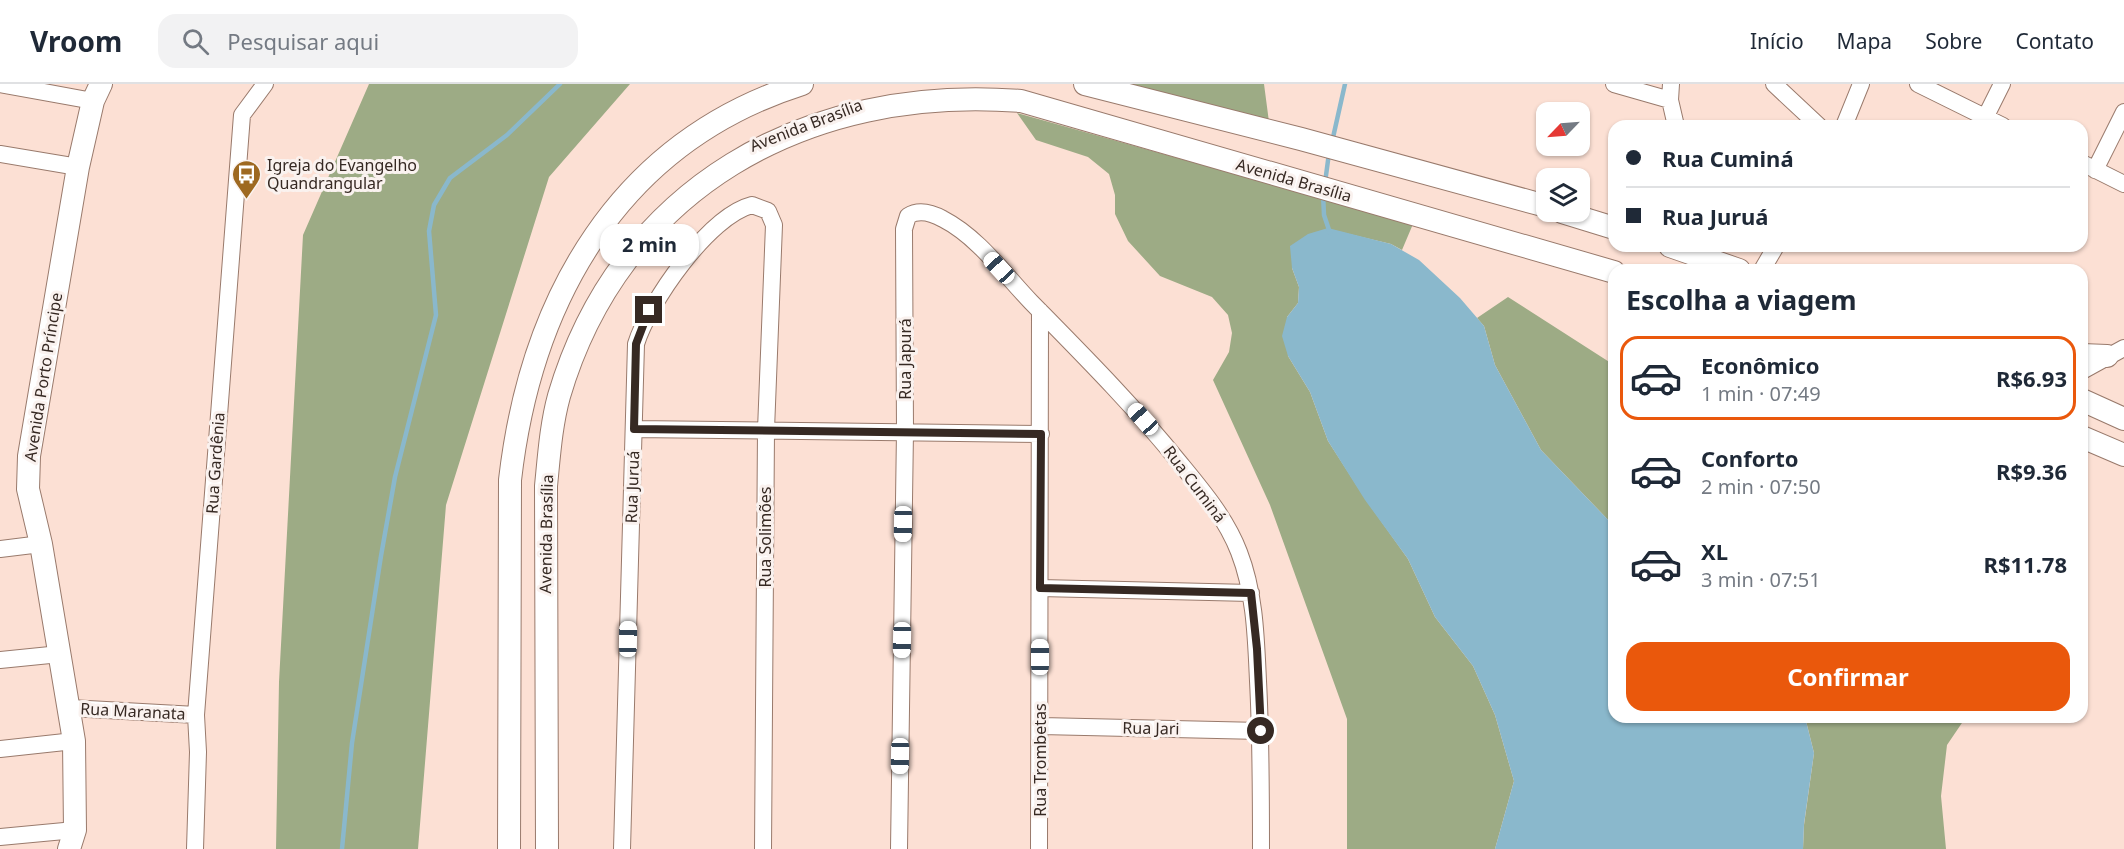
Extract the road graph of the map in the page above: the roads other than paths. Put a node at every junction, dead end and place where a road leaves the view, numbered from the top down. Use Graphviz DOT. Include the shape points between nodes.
graph roads {
  1 [pos="0,84"];
  2 [pos="265,84"];
  3 [pos="802,84"];
  4 [pos="1085,84"];
  5 [pos="1614,84"];
  6 [pos="1774,84"];
  7 [pos="1861,84"];
  8 [pos="1918,84"];
  9 [pos="2002,84"];
  10 [pos="97,92"];
  11 [pos="1671,92"];
  12 [pos="2124,112"];
  13 [pos="1985,118"];
  14 [pos="1675,120"];
  15 [pos="1813,120"];
  16 [pos="1846,120"];
  17 [pos="1990,120"];
  18 [pos="0,154"];
  19 [pos="2089,166"];
  20 [pos="78,167"];
  21 [pos="2124,184"];
  22 [pos="1536,204"];
  23 [pos="1590,221"];
  24 [pos="774,225"];
  25 [pos="1608,226"];
  26 [pos="904,229"];
  27 [pos="1687,252"];
  28 [pos="1722,264"];
  29 [pos="1608,270"];
  30 [pos="1040,311"];
  31 [pos="2088,355"];
  32 [pos="2118,356"];
  33 [pos="2088,368"];
  34 [pos="2088,403"];
  35 [pos="2124,419"];
  36 [pos="634,429"];
  37 [pos="766,430"];
  38 [pos="905,431"];
  39 [pos="1041,434"];
  40 [pos="2088,439"];
  41 [pos="2124,455"];
  42 [pos="41,544"];
  43 [pos="0,549"];
  44 [pos="1040,588"];
  45 [pos="1251,593"];
  46 [pos="60,654"];
  47 [pos="0,660"];
  48 [pos="70,708"];
  49 [pos="196,715"];
  50 [pos="1041,726"];
  51 [pos="1261,731"];
  52 [pos="74,741"];
  53 [pos="0,749"];
  54 [pos="0,837"];
  55 [pos="72,839"];
  56 [pos="195,849"];
  57 [pos="509,849"];
  58 [pos="547,849"];
  59 [pos="622,849"];
  60 [pos="763,849"];
  61 [pos="899,849"];
  62 [pos="1039,849"];
  63 [pos="1261,849"];
  1 -- 10 [label="street"];
  2 -- 49 [label="street, Rua Gardênia" via="242,115"];
  3 -- 57 [label="street" via="747,105 666,155 616,206 586,248 539,342 523,396 510,480"];
  4 -- 22 [label="street"];
  5 -- 11 [label="street"];
  6 -- 15 [label="street"];
  7 -- 16 [label="street"];
  8 -- 13 [label="street"];
  9 -- 13 [label="street"];
  10 -- 20 [label="street, Avenida Porto Príncipe"];
  11 -- 14 [label="street"];
  12 -- 19 [label="street"];
  13 -- 17 [label="street"];
  18 -- 20 [label="street"];
  19 -- 21 [label="street"];
  20 -- 42 [label="street, Avenida Porto Príncipe" via="29,456 28,489"];
  23 -- 25 [label="street"];
  24 -- 36 [label="street, Rua Juruá" via="773,218 761,207 752,205 735,211 693,252 649,310 636,344"];
  24 -- 37 [label="street, Rua Solimões"];
  26 -- 30 [label="street, Rua Cuminá" via="908,216 920,212 947,221"];
  26 -- 38 [label="street, Rua Japurá"];
  27 -- 28 [label="street"];
  29 -- 58 [label="street, Avenida Brasília" via="1021,101 952,93 873,100 777,132 738,151 697,180 658,217 624,260 592,317 559,396 546,486"];
  30 -- 39 [label="street, Rua Trombetas"];
  30 -- 45 [label="street, Rua Cuminá" via="1099,369 1208,496 1239,551"];
  31 -- 32 [label="street"];
  32 -- 33 [label="street"];
  34 -- 35 [label="street"];
  36 -- 37 [label="street"];
  36 -- 59 [label="street, Rua Juruá"];
  37 -- 38 [label="street"];
  37 -- 60 [label="street, Rua Solimões"];
  38 -- 39 [label="street"];
  38 -- 61 [label="street, Rua Japurá"];
  39 -- 44 [label="street, Rua Trombetas"];
  40 -- 41 [label="street"];
  42 -- 43 [label="street"];
  42 -- 46 [label="street, Avenida Porto Príncipe"];
  44 -- 45 [label="street"];
  44 -- 50 [label="street, Rua Trombetas"];
  45 -- 51 [label="street, Rua Cuminá"];
  46 -- 47 [label="street"];
  46 -- 48 [label="street, Avenida Porto Príncipe"];
  48 -- 49 [label="street, Rua Maranata"];
  48 -- 52 [label="street, Avenida Porto Príncipe"];
  49 -- 56 [label="street, Rua Gardênia"];
  50 -- 51 [label="street, Rua Jari"];
  50 -- 62 [label="street, Rua Trombetas"];
  51 -- 63 [label="street, Rua Cuminá"];
  52 -- 53 [label="street"];
  52 -- 55 [label="street, Avenida Porto Príncipe"];
  54 -- 55 [label="street"];
}
